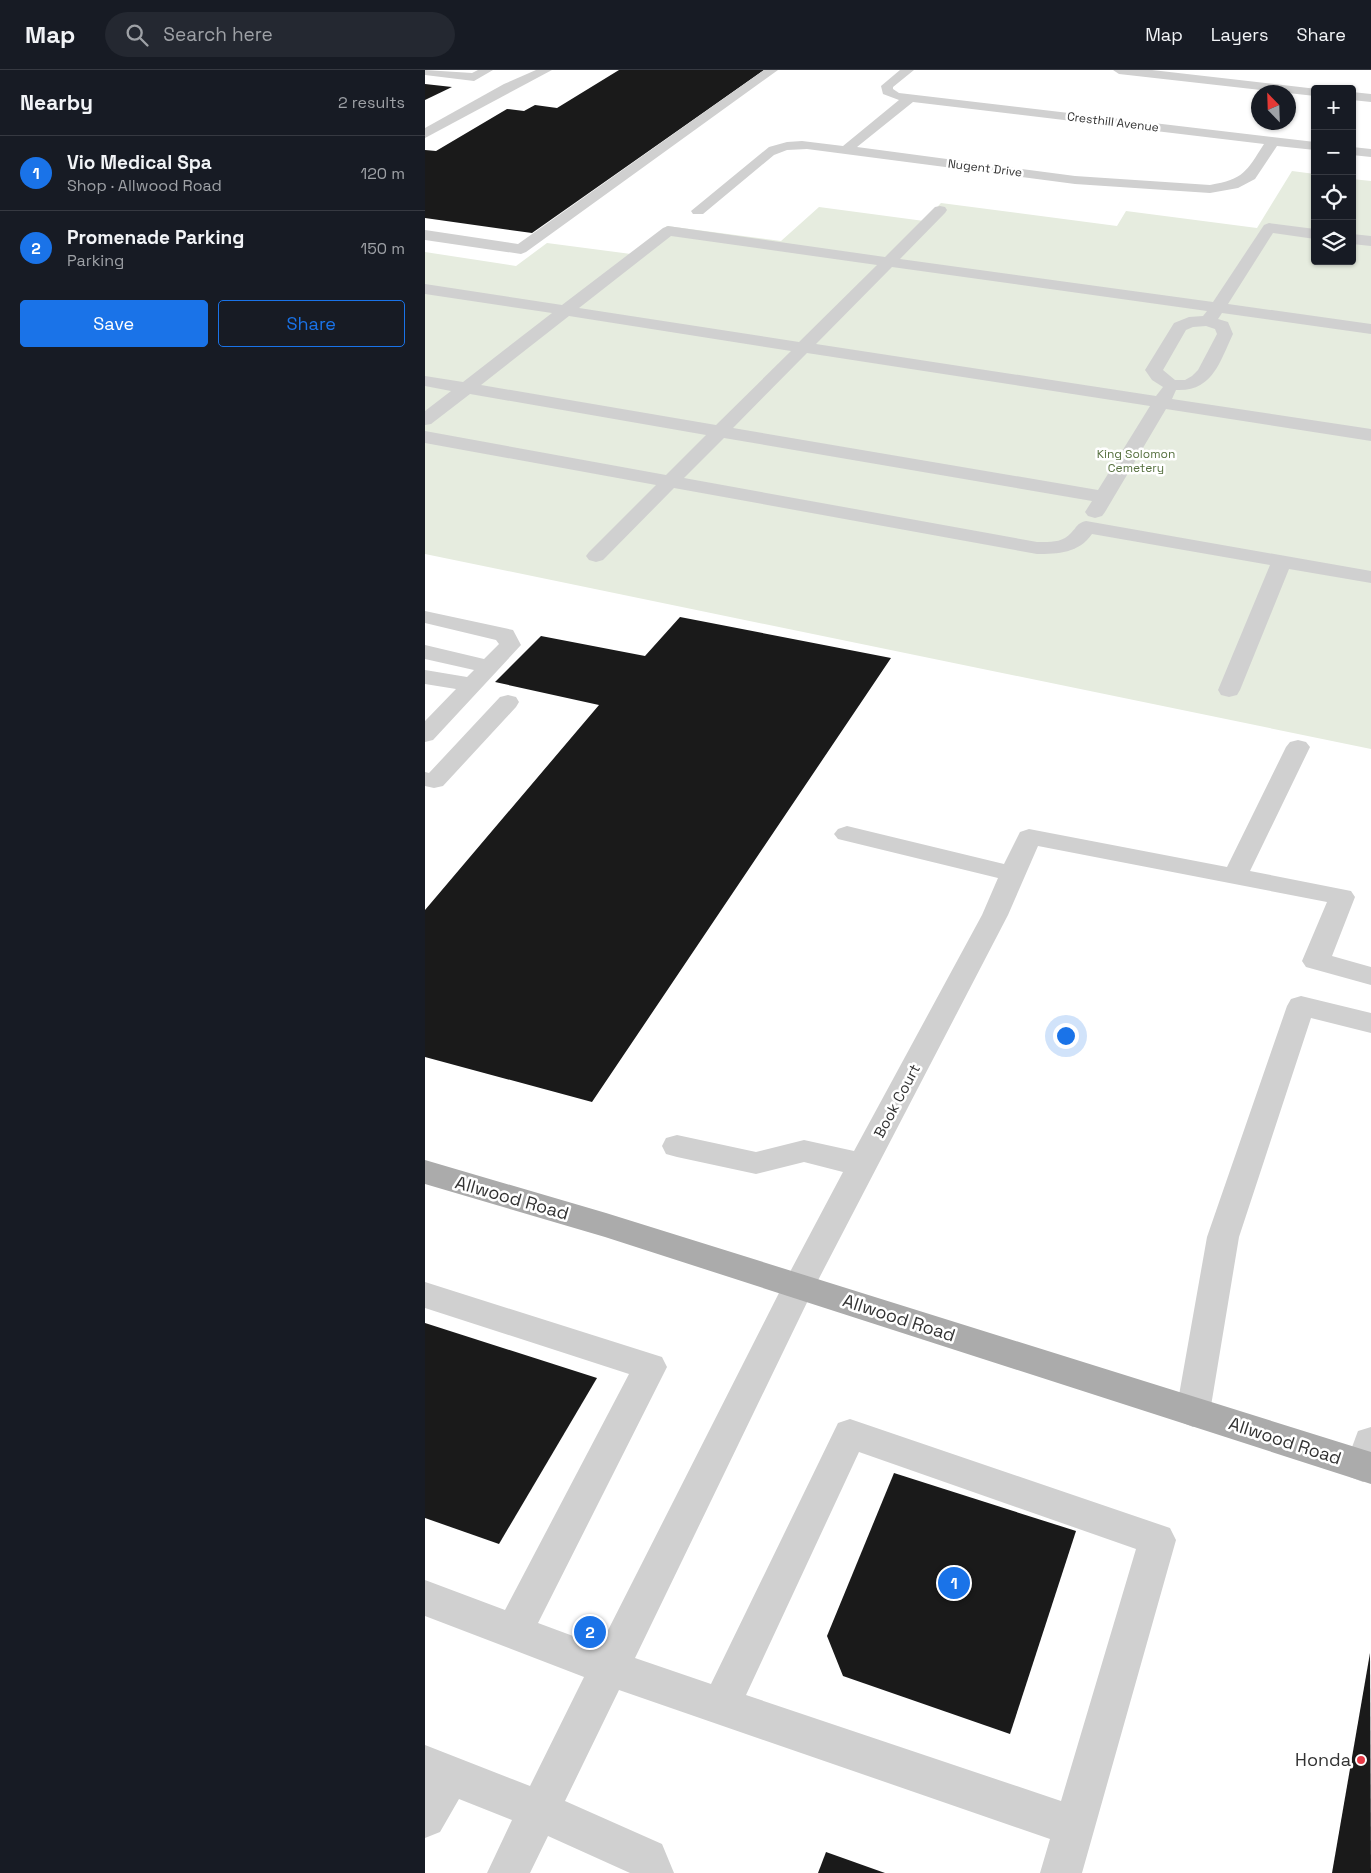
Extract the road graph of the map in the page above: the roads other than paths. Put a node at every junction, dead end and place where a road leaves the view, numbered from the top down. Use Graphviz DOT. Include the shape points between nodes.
graph roads {
  1 [pos="546,70"];
  2 [pos="772,70"];
  3 [pos="907,70"];
  4 [pos="1119,70"];
  5 [pos="425,71"];
  6 [pos="489,75"];
  7 [pos="527,79"];
  8 [pos="1311,92"];
  9 [pos="1356,96"];
  10 [pos="910,98"];
  11 [pos="1371,98"];
  12 [pos="425,134"];
  13 [pos="1273,141"];
  14 [pos="1311,146"];
  15 [pos="846,150"];
  16 [pos="1356,151"];
  17 [pos="1371,153"];
  18 [pos="940,210"];
  19 [pos="698,212"];
  20 [pos="1311,233"];
  21 [pos="425,234"];
  22 [pos="1356,239"];
  23 [pos="1371,241"];
  24 [pos="889,262"];
  25 [pos="425,289"];
  26 [pos="566,310"];
  27 [pos="1213,315"];
  28 [pos="1371,329"];
  29 [pos="803,348"];
  30 [pos="425,381"];
  31 [pos="1172,386"];
  32 [pos="466,388"];
  33 [pos="1160,404"];
  34 [pos="425,420"];
  35 [pos="719,432"];
  36 [pos="1371,436"];
  37 [pos="425,437"];
  38 [pos="671,482"];
  39 [pos="1104,497"];
  40 [pos="1086,526"];
  41 [pos="595,556"];
  42 [pos="1282,561"];
  43 [pos="1371,577"];
  44 [pos="425,617"];
  45 [pos="425,652"];
  46 [pos="489,667"];
  47 [pos="425,677"];
  48 [pos="473,685"];
  49 [pos="1229,690"];
  50 [pos="508,702"];
  51 [pos="425,735"];
  52 [pos="1298,747"];
  53 [pos="425,779"];
  54 [pos="847,834"];
  55 [pos="1013,874"];
  56 [pos="1235,876"];
  57 [pos="1371,976"];
  58 [pos="1371,1023"];
  59 [pos="677,1146"];
  60 [pos="863,1165"];
  61 [pos="425,1172"];
  62 [pos="798,1286"];
  63 [pos="425,1295"];
  64 [pos="1193,1412"];
  65 [pos="1368,1459"];
  66 [pos="425,1598"];
  67 [pos="514,1631"];
  68 [pos="609,1668"];
  69 [pos="721,1706"];
  70 [pos="438,1770"];
  71 [pos="539,1810"];
  72 [pos="425,1818"];
  73 [pos="1074,1826"];
  74 [pos="508,1873"];
  75 [pos="653,1873"];
  76 [pos="1061,1873"];
  1 -- 7 [label="street"];
  2 -- 21 [label="street" via="521,249"];
  3 -- 10 [label="street, Cresthill Avenue" via="887,86 887,91"];
  4 -- 8 [label="street"];
  5 -- 6 [label="street" via="474,83"];
  6 -- 7 [label="street"];
  7 -- 12 [label="street"];
  9 -- 11 [label="street"];
  10 -- 13 [label="street, Cresthill Avenue"];
  10 -- 15 [label="street"];
  13 -- 14 [label="street, Cresthill Avenue"];
  13 -- 15 [label="street, Nugent Drive" via="1250,176 1233,185 1210,189 1075,180"];
  15 -- 19 [label="street, Nugent Drive" via="793,145 774,149"];
  16 -- 17 [label="street"];
  18 -- 24 [label="street"];
  20 -- 27 [label="street" via="1269,228"];
  22 -- 23 [label="street"];
  24 -- 26 [label="street" via="668,231"];
  24 -- 27 [label="street"];
  24 -- 29 [label="street"];
  25 -- 26 [label="street"];
  26 -- 29 [label="street"];
  26 -- 32 [label="street"];
  27 -- 28 [label="street"];
  27 -- 31 [label="street" via="1225,334 1202,377 1191,383"];
  27 -- 31 [label="street" via="1180,327 1154,370 1157,378"];
  29 -- 33 [label="street"];
  29 -- 35 [label="street"];
  30 -- 32 [label="street"];
  31 -- 33 [label="street"];
  32 -- 34 [label="street"];
  32 -- 35 [label="street"];
  33 -- 36 [label="street"];
  33 -- 39 [label="street"];
  35 -- 38 [label="street"];
  35 -- 39 [label="street"];
  37 -- 38 [label="street"];
  38 -- 40 [label="street" via="1037,548 1059,548 1079,539"];
  38 -- 41 [label="street"];
  39 -- 40 [label="street"];
  40 -- 42 [label="street"];
  42 -- 43 [label="street"];
  42 -- 49 [label="street"];
  44 -- 46 [label="street" via="505,635 510,645"];
  45 -- 46 [label="street"];
  46 -- 48 [label="street"];
  47 -- 48 [label="street"];
  48 -- 51 [label="street"];
  50 -- 53 [label="street" via="434,781"];
  52 -- 56 [label="street"];
  54 -- 55 [label="street"];
  55 -- 56 [label="street, Book Court" via="1029,837"];
  55 -- 60 [label="street, Book Court" via="995,915"];
  56 -- 57 [label="street" via="1342,897 1316,962"];
  58 -- 64 [label="street" via="1301,1006 1223,1238"];
  59 -- 60 [label="street" via="756,1163 804,1151"];
  60 -- 62 [label="street, Book Court"];
  61 -- 62 [label="main road, Allwood Road"];
  62 -- 64 [label="main road, Allwood Road"];
  62 -- 68 [label="street, Book Court"];
  63 -- 67 [label="street" via="651,1367"];
  64 -- 65 [label="main road, Allwood Road"];
  66 -- 67 [label="street"];
  67 -- 68 [label="street"];
  68 -- 69 [label="street"];
  68 -- 71 [label="street, Book Court"];
  69 -- 73 [label="street"];
  69 -- 73 [label="street" via="850,1434 1157,1540"];
  70 -- 71 [label="street"];
  70 -- 72 [label="street"];
  71 -- 74 [label="street, Book Court"];
  71 -- 75 [label="street" via="647,1859"];
  73 -- 76 [label="street"];
}
